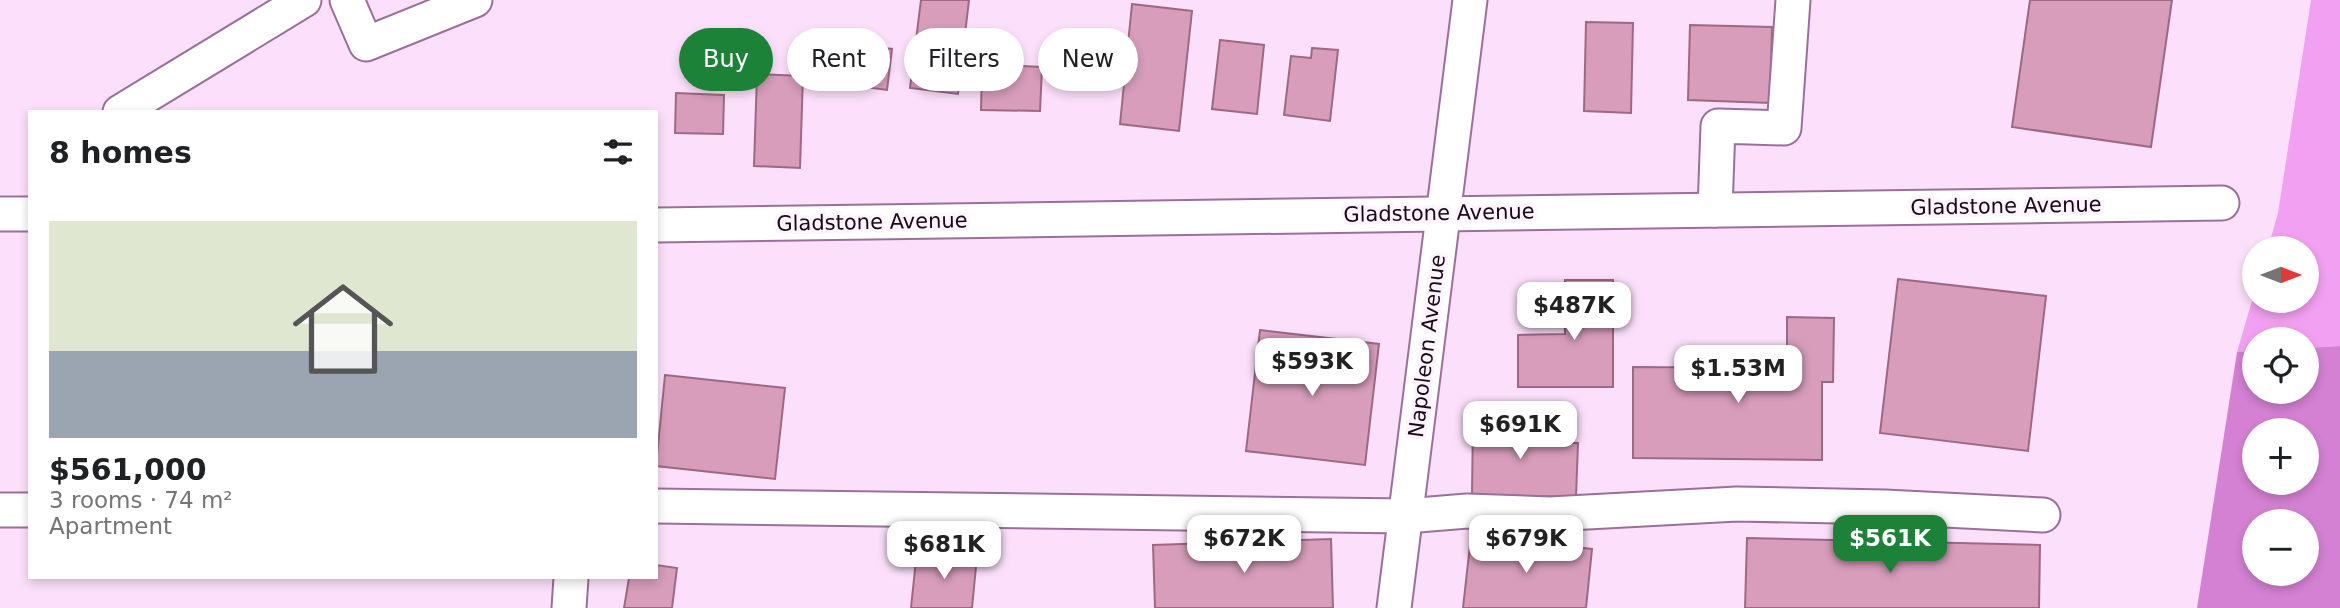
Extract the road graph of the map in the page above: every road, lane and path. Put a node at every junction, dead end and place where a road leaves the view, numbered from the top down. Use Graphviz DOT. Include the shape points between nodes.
graph roads {
  1 [pos="304,0"];
  2 [pos="346,0"];
  3 [pos="475,0"];
  4 [pos="1470,0"];
  5 [pos="1793,0"];
  6 [pos="123,110"];
  7 [pos="2222,203"];
  8 [pos="1715,210"];
  9 [pos="1443,213"];
  10 [pos="658,225"];
  11 [pos="658,506"];
  12 [pos="0,510"];
  13 [pos="28,510"];
  14 [pos="2043,515"];
  15 [pos="1406,516"];
  16 [pos="571,579"];
  17 [pos="569,608"];
  18 [pos="1394,608"];
  1 -- 6 [label="street"];
  2 -- 3 [label="street" via="366,44"];
  4 -- 9 [label="street, Napoleon Avenue"];
  5 -- 8 [label="street" via="1784,128 1718,126"];
  7 -- 8 [label="street, Gladstone Avenue"];
  8 -- 9 [label="street, Gladstone Avenue"];
  9 -- 10 [label="street, Gladstone Avenue"];
  9 -- 15 [label="street, Napoleon Avenue"];
  11 -- 15 [label="street"];
  12 -- 13 [label="street"];
  14 -- 15 [label="street" via="1737,504"];
  15 -- 18 [label="street, Napoleon Avenue"];
  16 -- 17 [label="street"];
}
